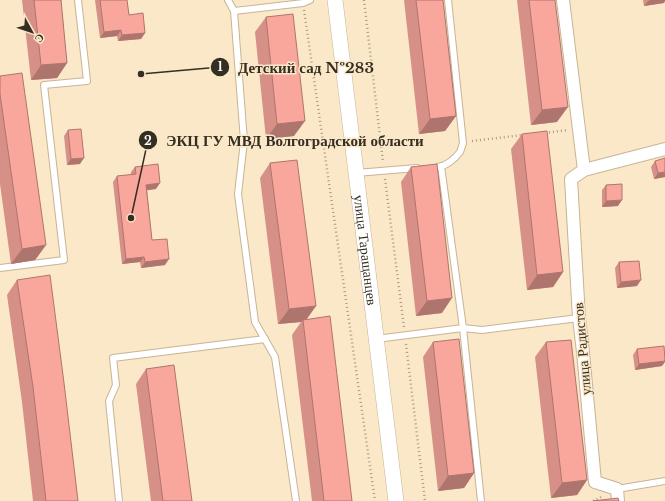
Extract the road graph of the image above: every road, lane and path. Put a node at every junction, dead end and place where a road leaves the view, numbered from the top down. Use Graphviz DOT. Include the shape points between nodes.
graph roads {
  1 [pos="78,0"];
  2 [pos="228,0"];
  3 [pos="310,0"];
  4 [pos="335,0"];
  5 [pos="364,0"];
  6 [pos="448,0"];
  7 [pos="563,0"];
  8 [pos="303,3"];
  9 [pos="234,11"];
  10 [pos="579,128"];
  11 [pos="540,133"];
  12 [pos="524,135"];
  13 [pos="462,143"];
  14 [pos="665,149"];
  15 [pos="441,166"];
  16 [pos="427,167"];
  17 [pos="434,167"];
  18 [pos="384,170"];
  19 [pos="584,170"];
  20 [pos="356,173"];
  21 [pos="0,268"];
  22 [pos="578,318"];
  23 [pos="463,328"];
  24 [pos="405,336"];
  25 [pos="265,339"];
  26 [pos="376,339"];
  27 [pos="665,481"];
  28 [pos="617,488"];
  29 [pos="119,501"];
  30 [pos="296,501"];
  31 [pos="375,501"];
  32 [pos="396,501"];
  33 [pos="425,501"];
  34 [pos="481,501"];
  35 [pos="618,501"];
  1 -- 21 [label="lane" via="87,81 44,85 64,260"];
  2 -- 9 [label="lane"];
  3 -- 8 [label="lane"];
  4 -- 20 [label="street, улица Таращанцев"];
  5 -- 18 [label="path"];
  6 -- 13 [label="lane"];
  7 -- 10 [label="street"];
  8 -- 9 [label="lane"];
  8 -- 31 [label="path"];
  9 -- 25 [label="lane" via="244,140 238,194 255,322"];
  10 -- 11 [label="path"];
  10 -- 19 [label="street"];
  12 -- 13 [label="path"];
  13 -- 15 [label="lane" via="460,152 451,162"];
  14 -- 19 [label="street"];
  15 -- 17 [label="lane"];
  15 -- 23 [label="lane"];
  16 -- 18 [label="lane"];
  18 -- 20 [label="lane"];
  18 -- 24 [label="path"];
  19 -- 22 [label="street, улица Радистов" via="571,179"];
  20 -- 26 [label="street, улица Таращанцев"];
  22 -- 23 [label="lane" via="482,330"];
  22 -- 28 [label="street, улица Радистов" via="595,482"];
  23 -- 24 [label="lane"];
  23 -- 34 [label="lane"];
  24 -- 26 [label="lane"];
  24 -- 33 [label="path"];
  25 -- 29 [label="lane" via="113,358 116,385 109,401"];
  25 -- 30 [label="lane" via="275,357"];
  26 -- 32 [label="street, улица Таращанцев"];
  27 -- 28 [label="lane"];
  28 -- 35 [label="street"];
}
